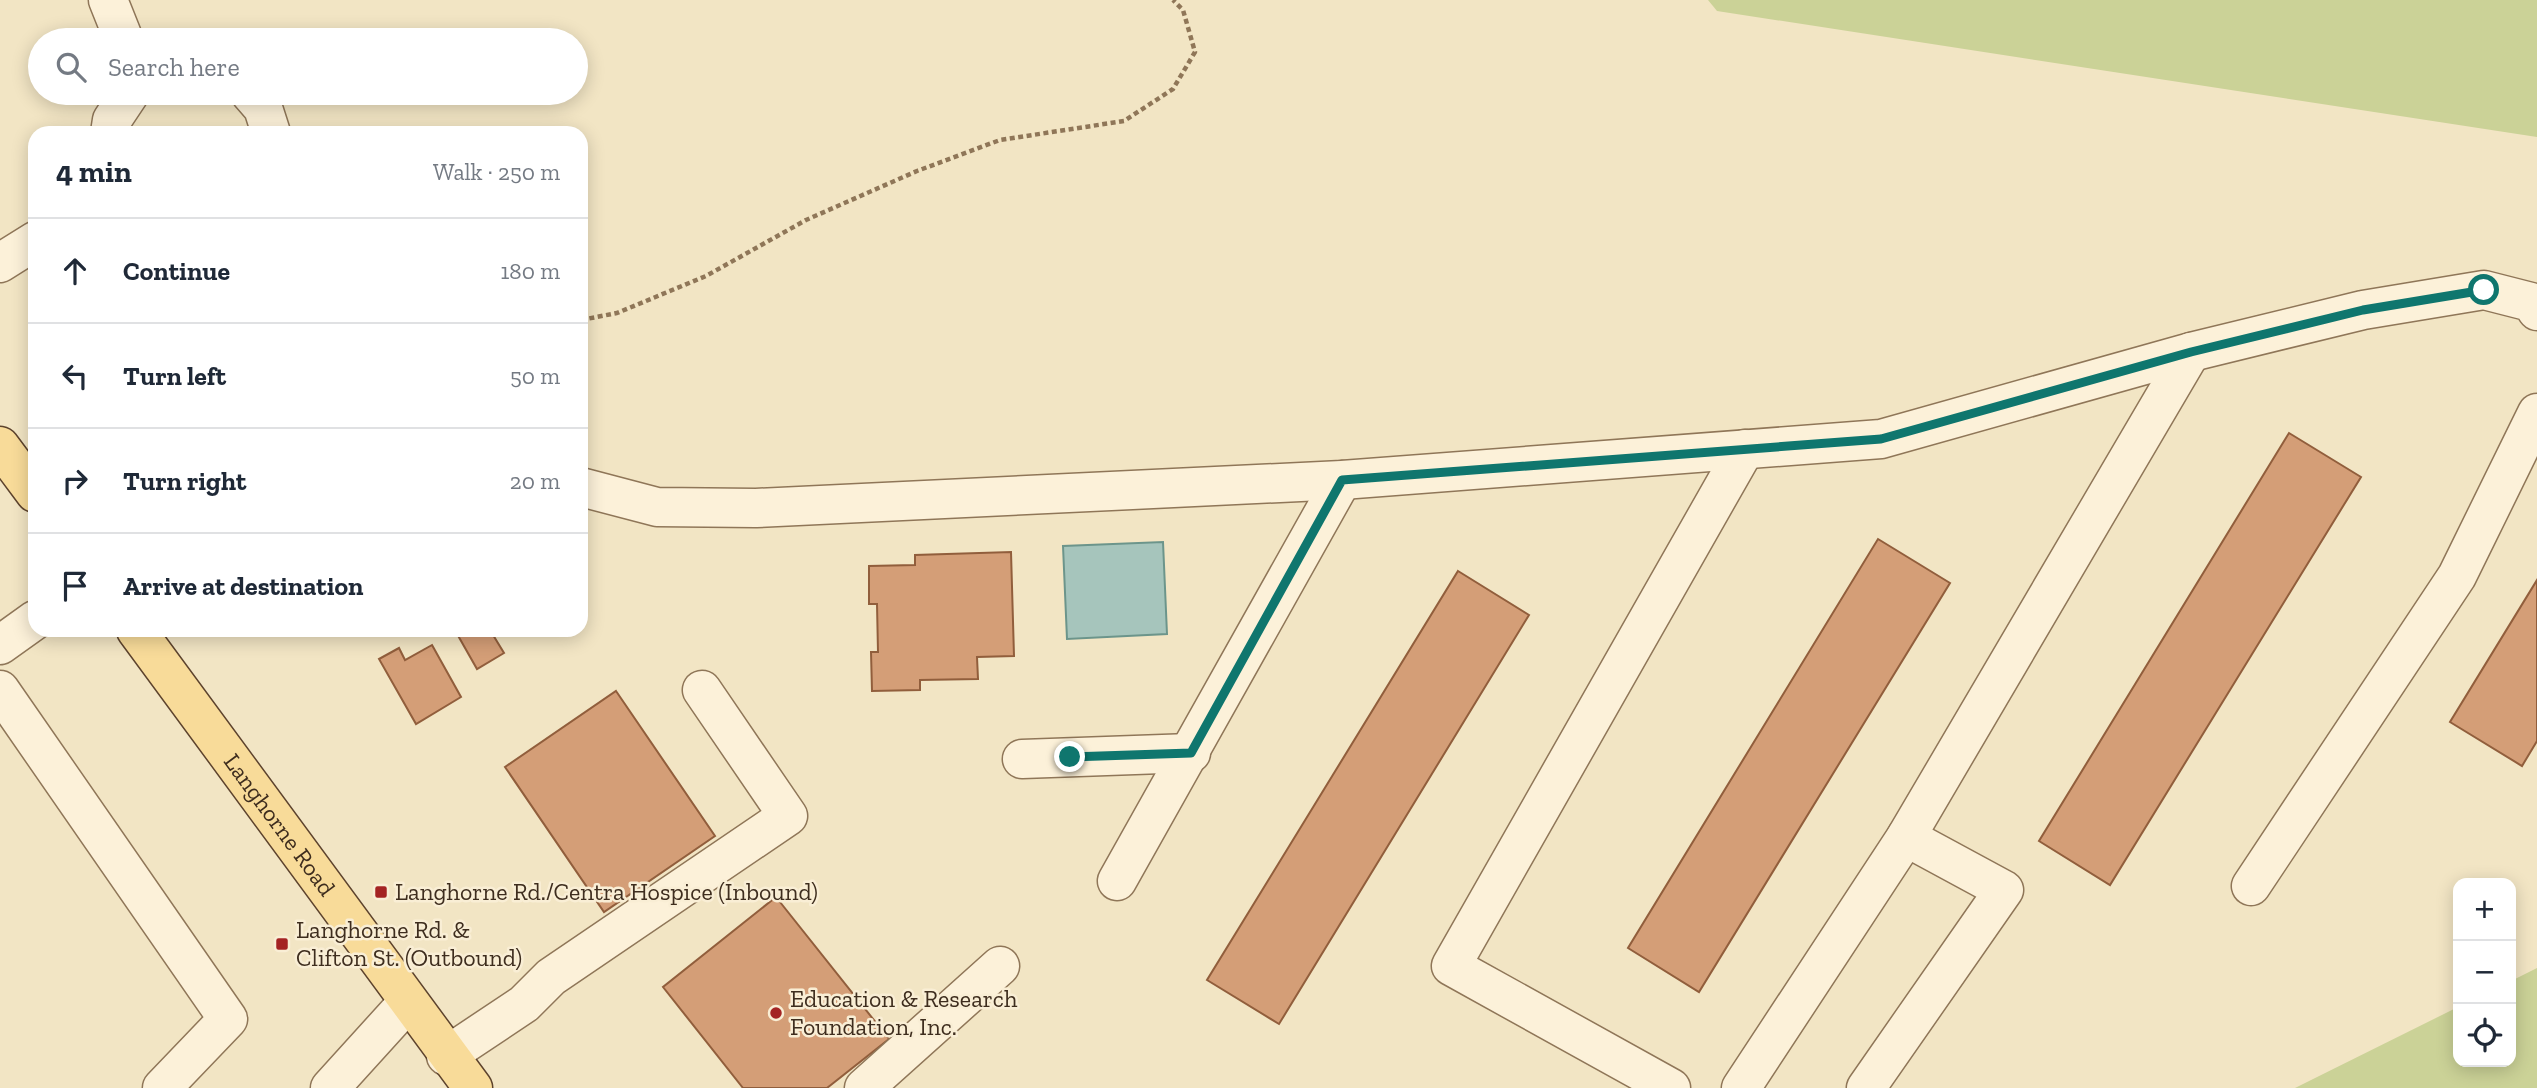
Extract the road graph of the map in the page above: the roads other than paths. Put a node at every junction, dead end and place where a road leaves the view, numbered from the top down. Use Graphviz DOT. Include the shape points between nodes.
graph roads {
  1 [pos="108,0"];
  2 [pos="119,28"];
  3 [pos="122,105"];
  4 [pos="260,105"];
  5 [pos="111,126"];
  6 [pos="268,126"];
  7 [pos="28,245"];
  8 [pos="0,263"];
  9 [pos="2537,311"];
  10 [pos="2191,352"];
  11 [pos="2537,414"];
  12 [pos="0,446"];
  13 [pos="1745,449"];
  14 [pos="1342,480"];
  15 [pos="28,483"];
  16 [pos="588,489"];
  17 [pos="28,625"];
  18 [pos="141,637"];
  19 [pos="0,645"];
  20 [pos="0,690"];
  21 [pos="702,690"];
  22 [pos="1191,753"];
  23 [pos="1022,759"];
  24 [pos="1906,837"];
  25 [pos="1116,881"];
  26 [pos="2251,886"];
  27 [pos="1000,966"];
  28 [pos="408,1002"];
  29 [pos="446,1056"];
  30 [pos="162,1088"];
  31 [pos="330,1088"];
  32 [pos="473,1088"];
  33 [pos="864,1088"];
  34 [pos="1671,1088"];
  35 [pos="1741,1088"];
  36 [pos="1866,1088"];
  1 -- 2 [label="street"];
  3 -- 5 [label="street"];
  4 -- 6 [label="street"];
  7 -- 8 [label="street"];
  9 -- 10 [label="street" via="2532,302 2484,290 2363,310"];
  10 -- 13 [label="street" via="1881,439"];
  10 -- 24 [label="street"];
  11 -- 26 [label="street" via="2457,576"];
  12 -- 15 [label="main road"];
  13 -- 14 [label="street"];
  13 -- 34 [label="street" via="1451,966"];
  14 -- 16 [label="street" via="756,508 657,507"];
  14 -- 22 [label="street"];
  17 -- 19 [label="street"];
  18 -- 28 [label="main road, Langhorne Road"];
  20 -- 30 [label="street" via="228,1019"];
  21 -- 29 [label="street" via="788,816 551,977 524,1003"];
  22 -- 23 [label="street"];
  22 -- 25 [label="street"];
  24 -- 35 [label="street"];
  24 -- 36 [label="street" via="2004,890"];
  27 -- 33 [label="street"];
  28 -- 29 [label="main road, Langhorne Road"];
  28 -- 31 [label="street"];
  29 -- 32 [label="main road, Langhorne Road"];
}
